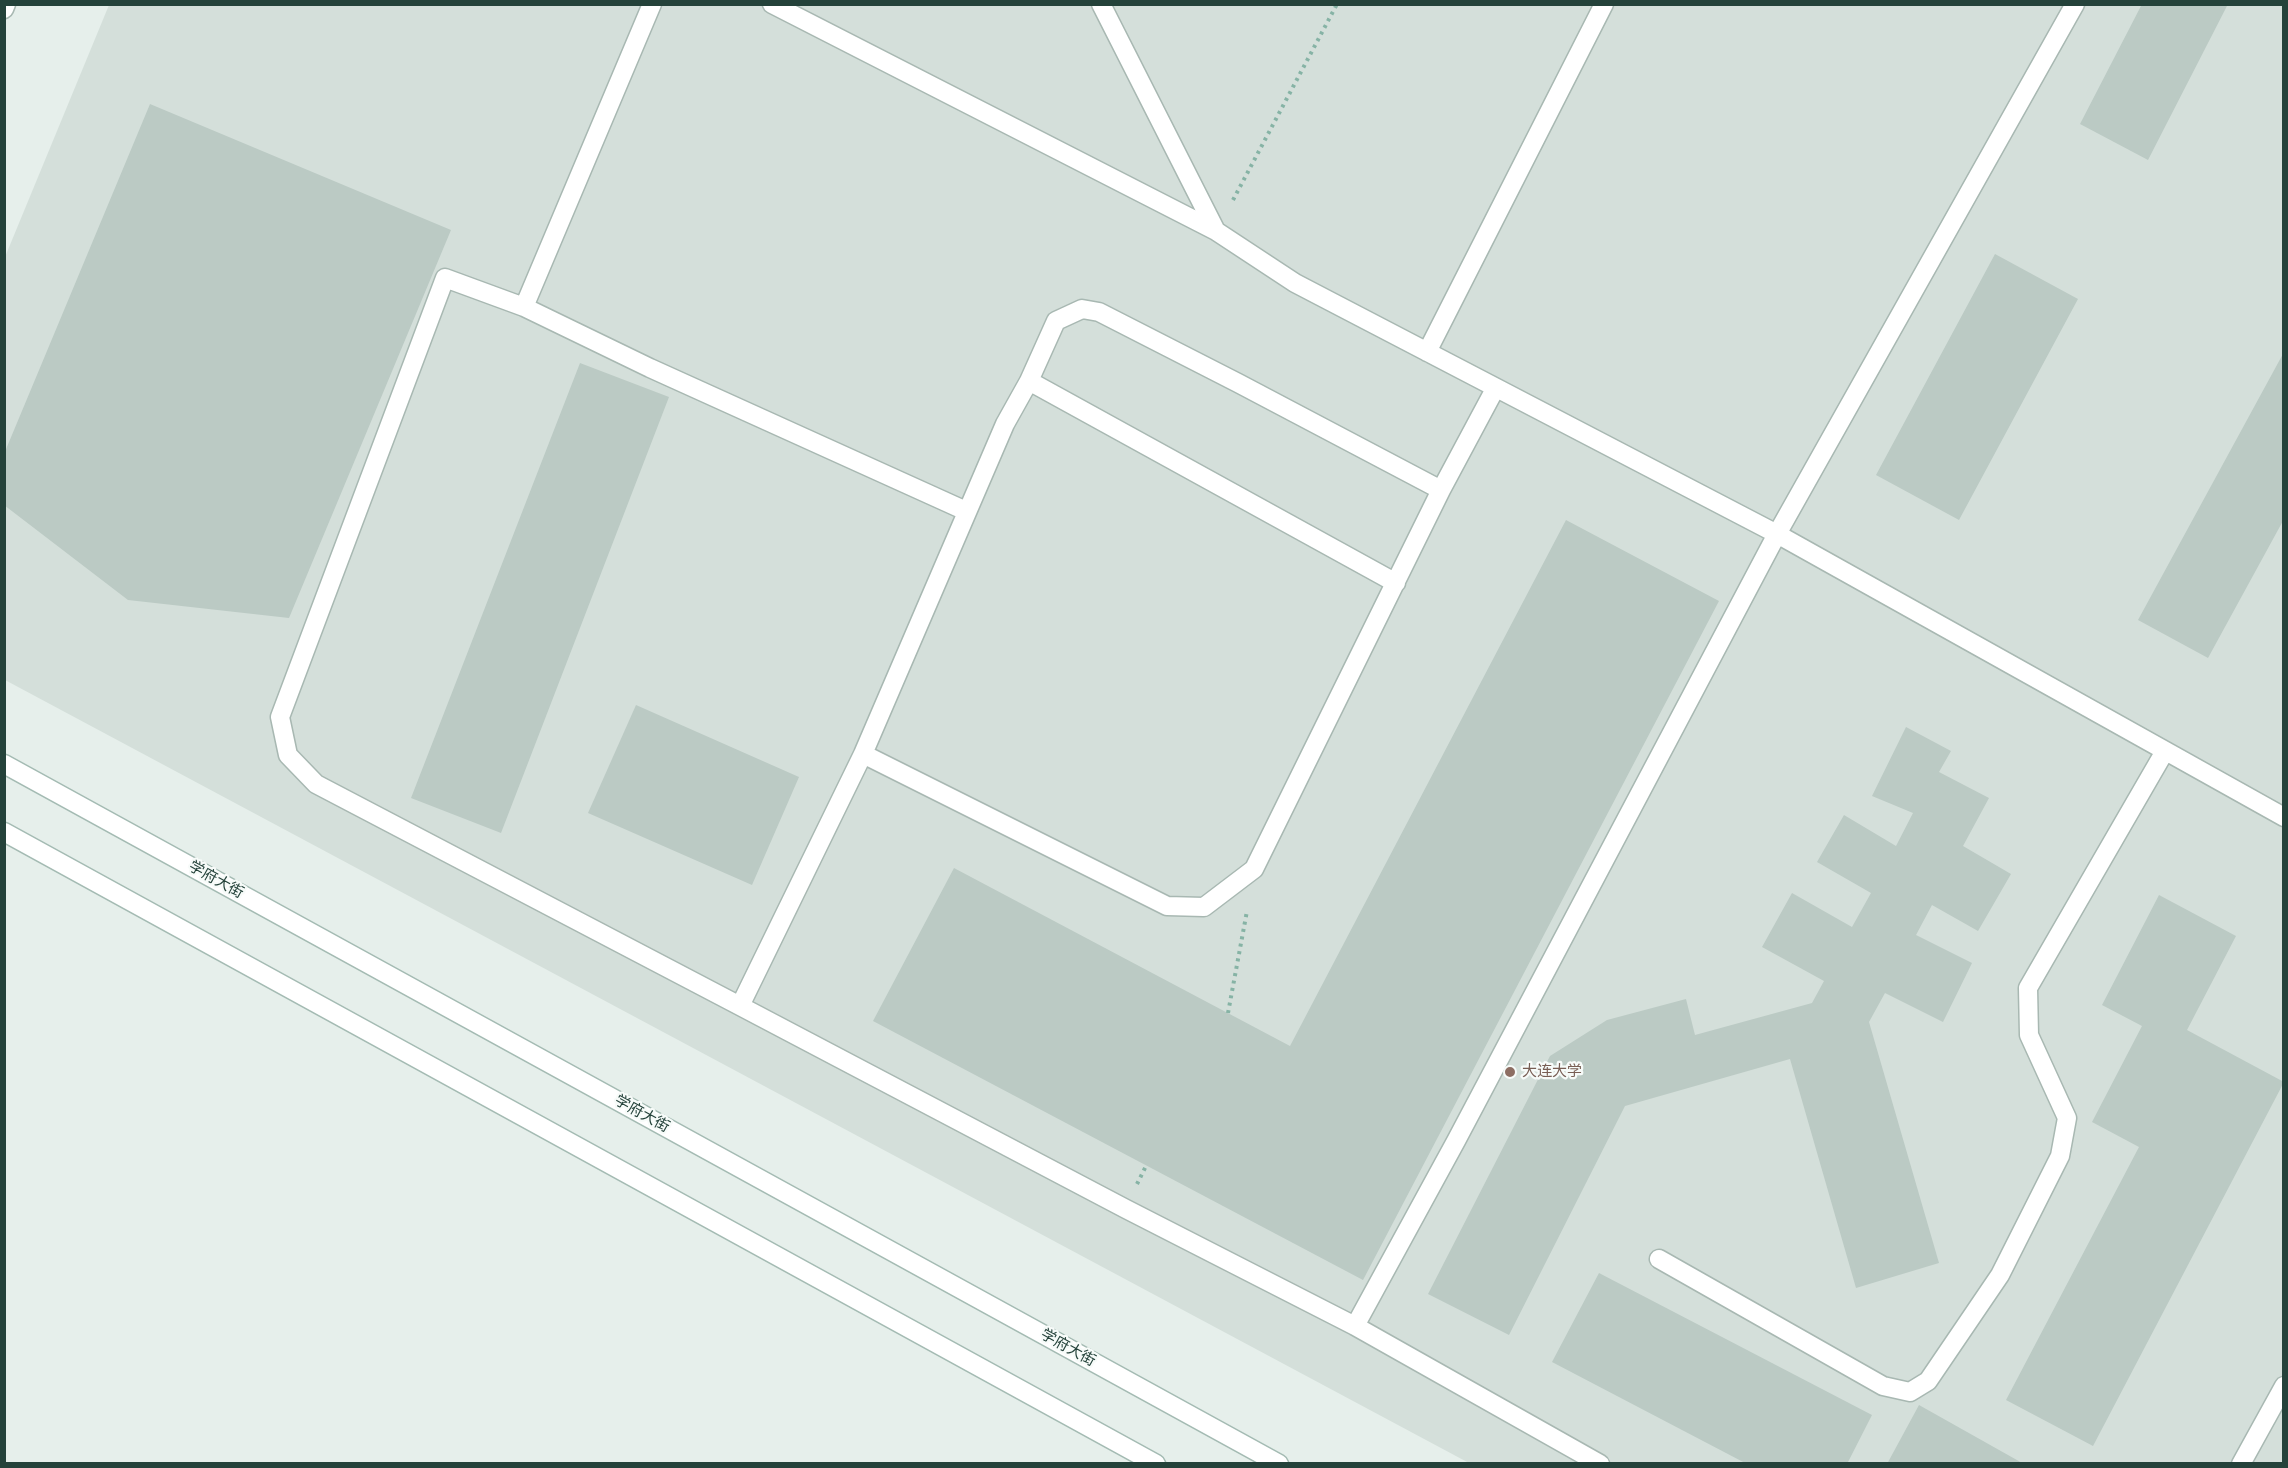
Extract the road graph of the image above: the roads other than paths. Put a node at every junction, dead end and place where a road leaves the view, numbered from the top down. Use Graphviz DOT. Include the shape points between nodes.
graph roads {
  1 [pos="652,4"];
  2 [pos="772,4"];
  3 [pos="1101,4"];
  4 [pos="1604,4"];
  5 [pos="2075,4"];
  6 [pos="1216,231"];
  7 [pos="524,307"];
  8 [pos="1426,352"];
  9 [pos="1029,381"];
  10 [pos="1495,389"];
  11 [pos="1441,490"];
  12 [pos="966,512"];
  13 [pos="1777,534"];
  14 [pos="1396,583"];
  15 [pos="2165,751"];
  16 [pos="863,754"];
  17 [pos="4,764"];
  18 [pos="2283,817"];
  19 [pos="4,832"];
  20 [pos="740,1006"];
  21 [pos="1659,1259"];
  22 [pos="1355,1326"];
  23 [pos="2283,1386"];
  24 [pos="1156,1464"];
  25 [pos="1279,1464"];
  26 [pos="1600,1464"];
  27 [pos="2241,1464"];
  1 -- 7 [label="main road"];
  2 -- 6 [label="main road"];
  3 -- 6 [label="main road"];
  4 -- 8 [label="main road"];
  5 -- 13 [label="main road"];
  6 -- 8 [label="main road" via="1294,283"];
  7 -- 12 [label="main road"];
  7 -- 20 [label="main road" via="445,278 280,717 288,755 316,784"];
  8 -- 10 [label="main road"];
  9 -- 11 [label="main road" via="1056,321 1082,309 1099,312"];
  9 -- 12 [label="main road"];
  9 -- 14 [label="main road"];
  10 -- 11 [label="main road"];
  10 -- 13 [label="main road"];
  11 -- 14 [label="main road"];
  12 -- 16 [label="main road"];
  13 -- 15 [label="main road"];
  13 -- 22 [label="main road"];
  14 -- 16 [label="main road" via="1254,869 1203,908 1167,906"];
  15 -- 18 [label="main road"];
  15 -- 21 [label="main road" via="2028,988 2029,1035 2067,1118 2060,1156 2000,1275 1928,1381 1910,1392 1883,1386"];
  16 -- 20 [label="main road"];
  17 -- 25 [label="main road, 学府大街"];
  19 -- 24 [label="main road"];
  20 -- 22 [label="main road"];
  22 -- 26 [label="main road"];
  23 -- 27 [label="main road"];
}
